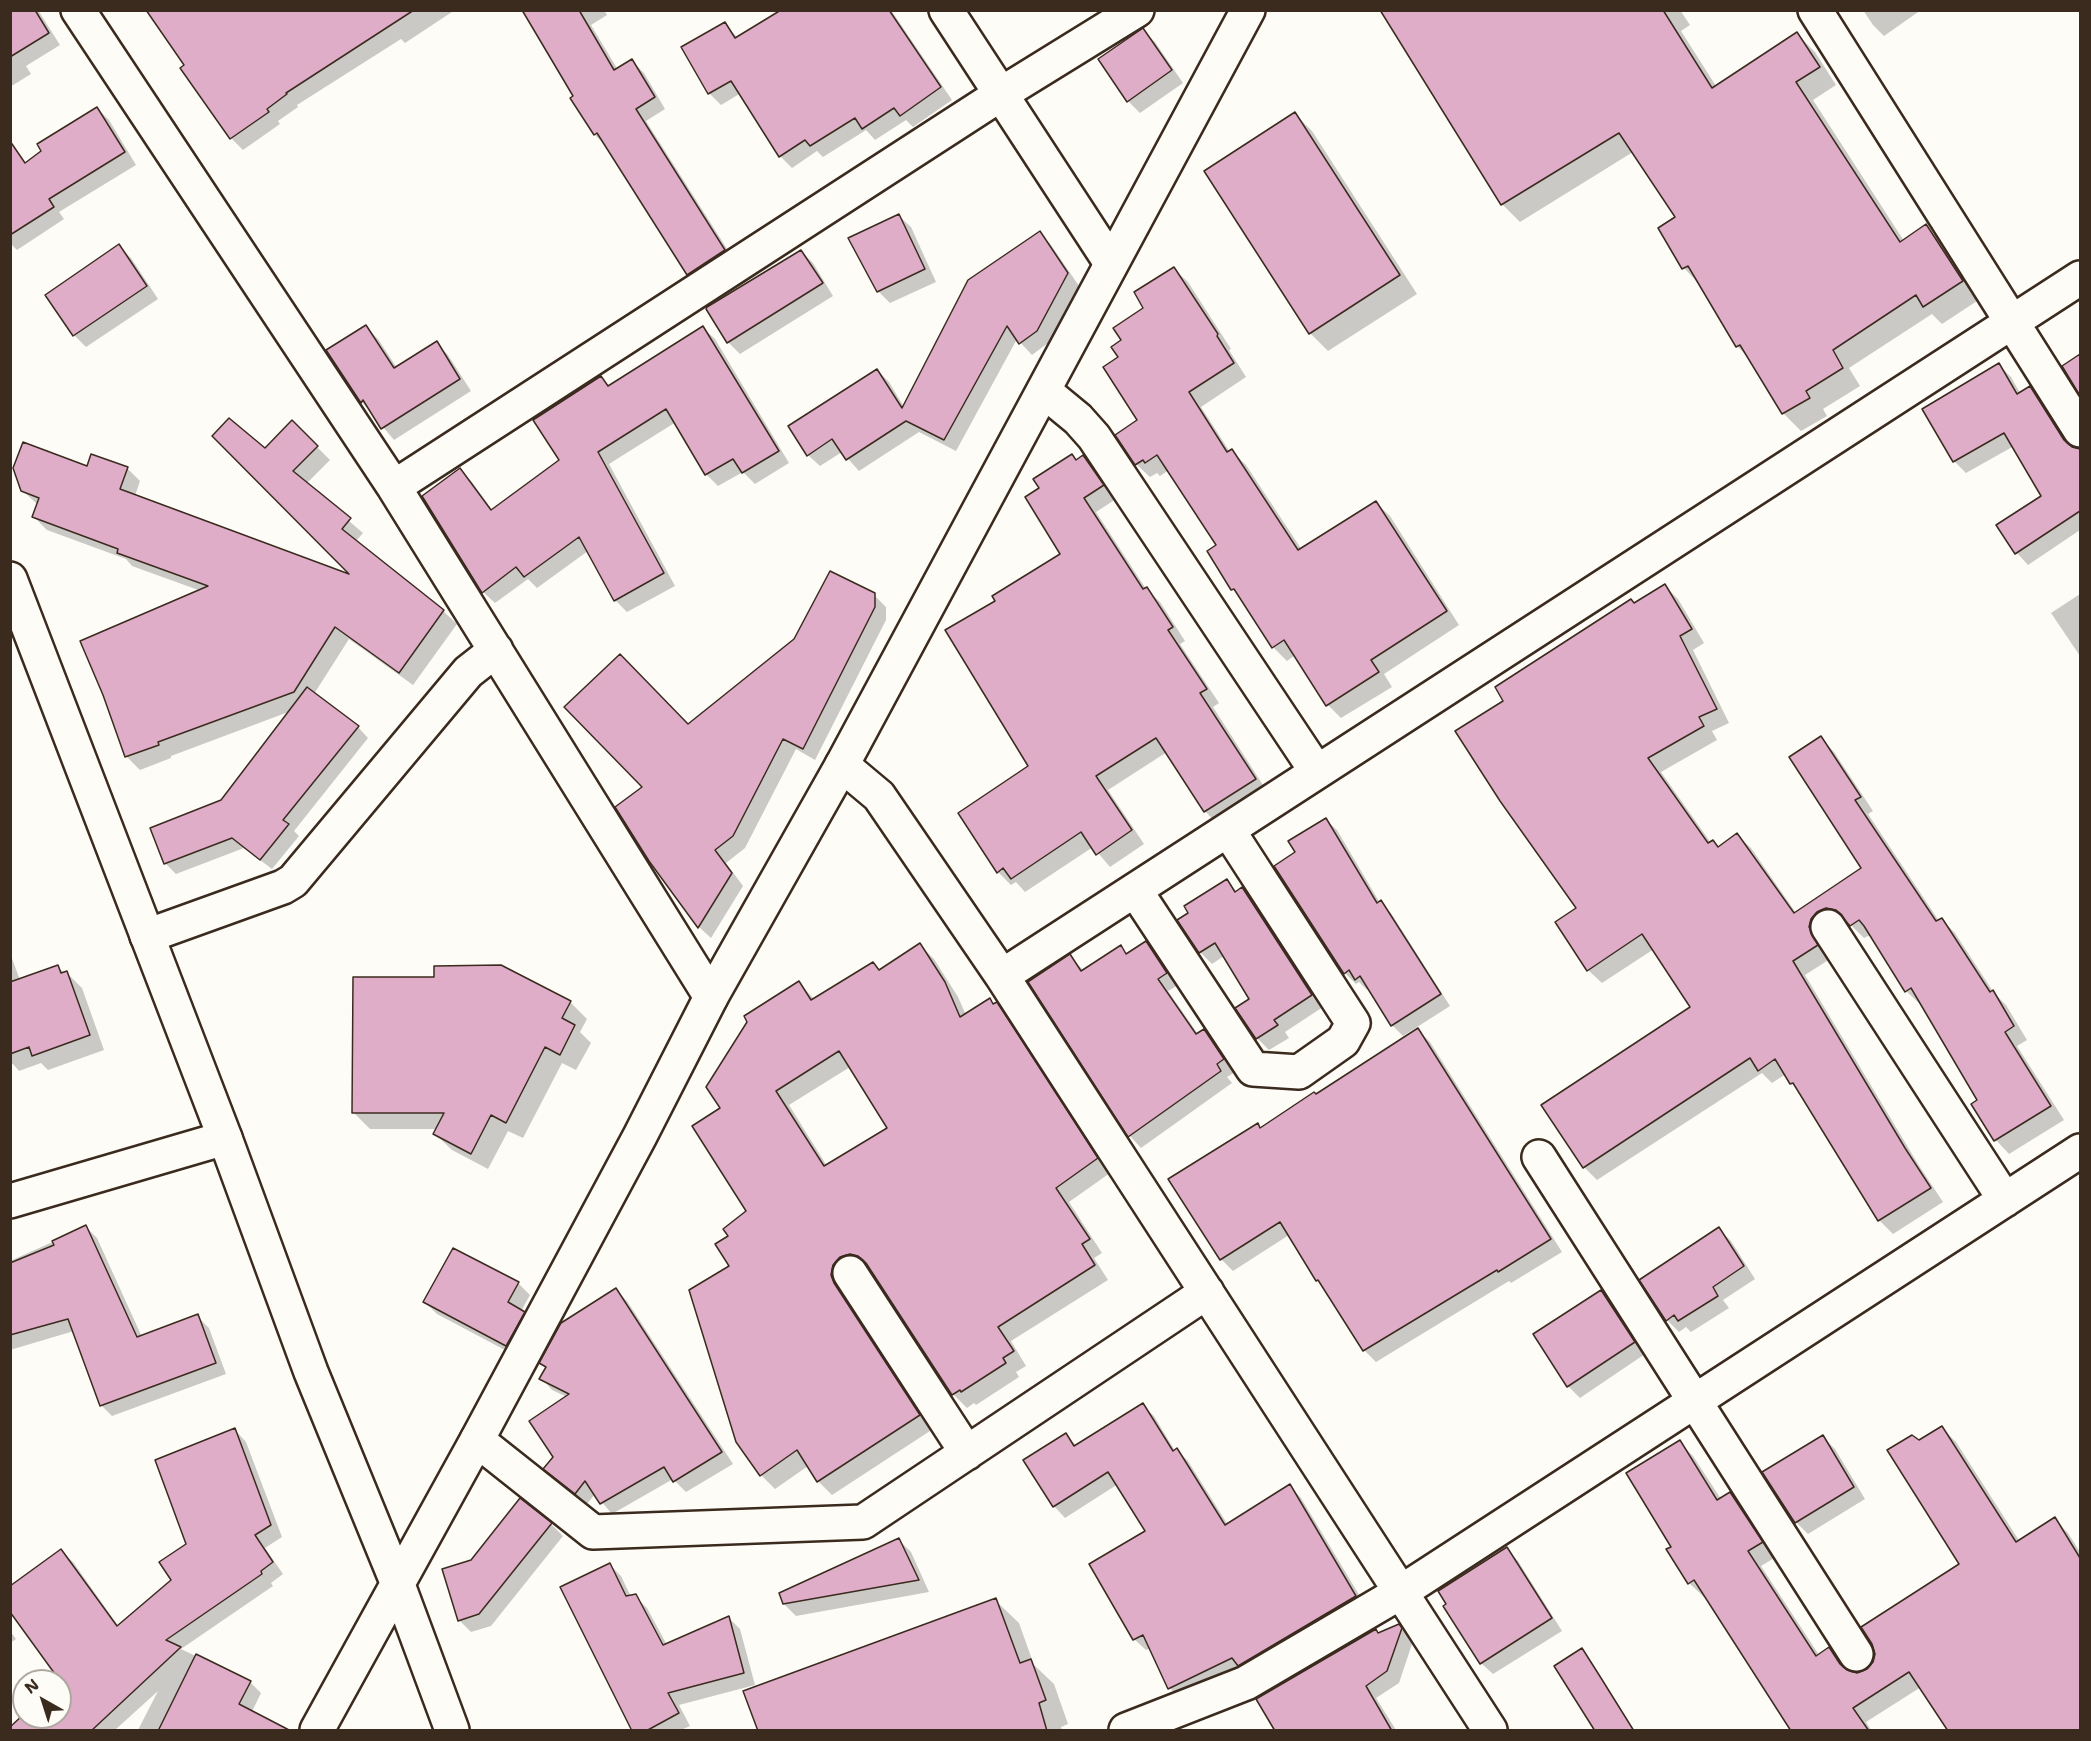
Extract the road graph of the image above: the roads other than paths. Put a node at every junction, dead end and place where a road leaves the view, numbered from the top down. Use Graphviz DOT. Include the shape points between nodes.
graph roads {
  1 [pos="78,10"];
  2 [pos="946,10"];
  3 [pos="1137,10"];
  4 [pos="1248,10"];
  5 [pos="1815,10"];
  6 [pos="1001,94"];
  7 [pos="1111,263"];
  8 [pos="2080,278"];
  9 [pos="2012,322"];
  10 [pos="1044,391"];
  11 [pos="2080,430"];
  12 [pos="394,487"];
  13 [pos="10,579"];
  14 [pos="496,650"];
  15 [pos="842,765"];
  16 [pos="1317,772"];
  17 [pos="1228,830"];
  18 [pos="1135,890"];
  19 [pos="1828,927"];
  20 [pos="147,936"];
  21 [pos="1002,975"];
  22 [pos="711,997"];
  23 [pos="225,1138"];
  24 [pos="2080,1151"];
  25 [pos="1539,1157"];
  26 [pos="2005,1200"];
  27 [pos="10,1201"];
  28 [pos="850,1273"];
  29 [pos="1207,1292"];
  30 [pos="1696,1400"];
  31 [pos="477,1440"];
  32 [pos="967,1453"];
  33 [pos="397,1582"];
  34 [pos="1401,1592"];
  35 [pos="1856,1654"];
  36 [pos="317,1731"];
  37 [pos="452,1731"];
  38 [pos="1126,1731"];
  39 [pos="1490,1731"];
  1 -- 12 [label="street"];
  2 -- 6 [label="street"];
  3 -- 6 [label="street"];
  4 -- 7 [label="street"];
  5 -- 9 [label="street"];
  6 -- 7 [label="street"];
  6 -- 12 [label="street"];
  7 -- 10 [label="street"];
  8 -- 9 [label="street"];
  9 -- 11 [label="street"];
  9 -- 16 [label="street"];
  10 -- 15 [label="street"];
  10 -- 16 [label="street" via="1094,437"];
  12 -- 14 [label="street"];
  13 -- 20 [label="street"];
  14 -- 20 [label="street" via="468,672 293,881"];
  14 -- 22 [label="street"];
  15 -- 21 [label="street" via="879,796"];
  15 -- 22 [label="street"];
  16 -- 17 [label="street"];
  17 -- 18 [label="street"];
  17 -- 18 [label="street" via="1353,1023 1343,1041 1299,1072 1253,1069"];
  18 -- 21 [label="street"];
  19 -- 26 [label="street"];
  20 -- 23 [label="street"];
  21 -- 29 [label="street"];
  22 -- 31 [label="street"];
  23 -- 27 [label="street"];
  23 -- 33 [label="street" via="311,1372"];
  24 -- 26 [label="street"];
  25 -- 30 [label="street"];
  26 -- 30 [label="street"];
  28 -- 32 [label="street"];
  29 -- 32 [label="street"];
  29 -- 34 [label="street"];
  30 -- 34 [label="street"];
  30 -- 35 [label="street"];
  31 -- 32 [label="street" via="593,1532 863,1522"];
  31 -- 33 [label="street"];
  33 -- 36 [label="street"];
  33 -- 37 [label="street"];
  34 -- 38 [label="street" via="1245,1683"];
  34 -- 39 [label="street"];
}
